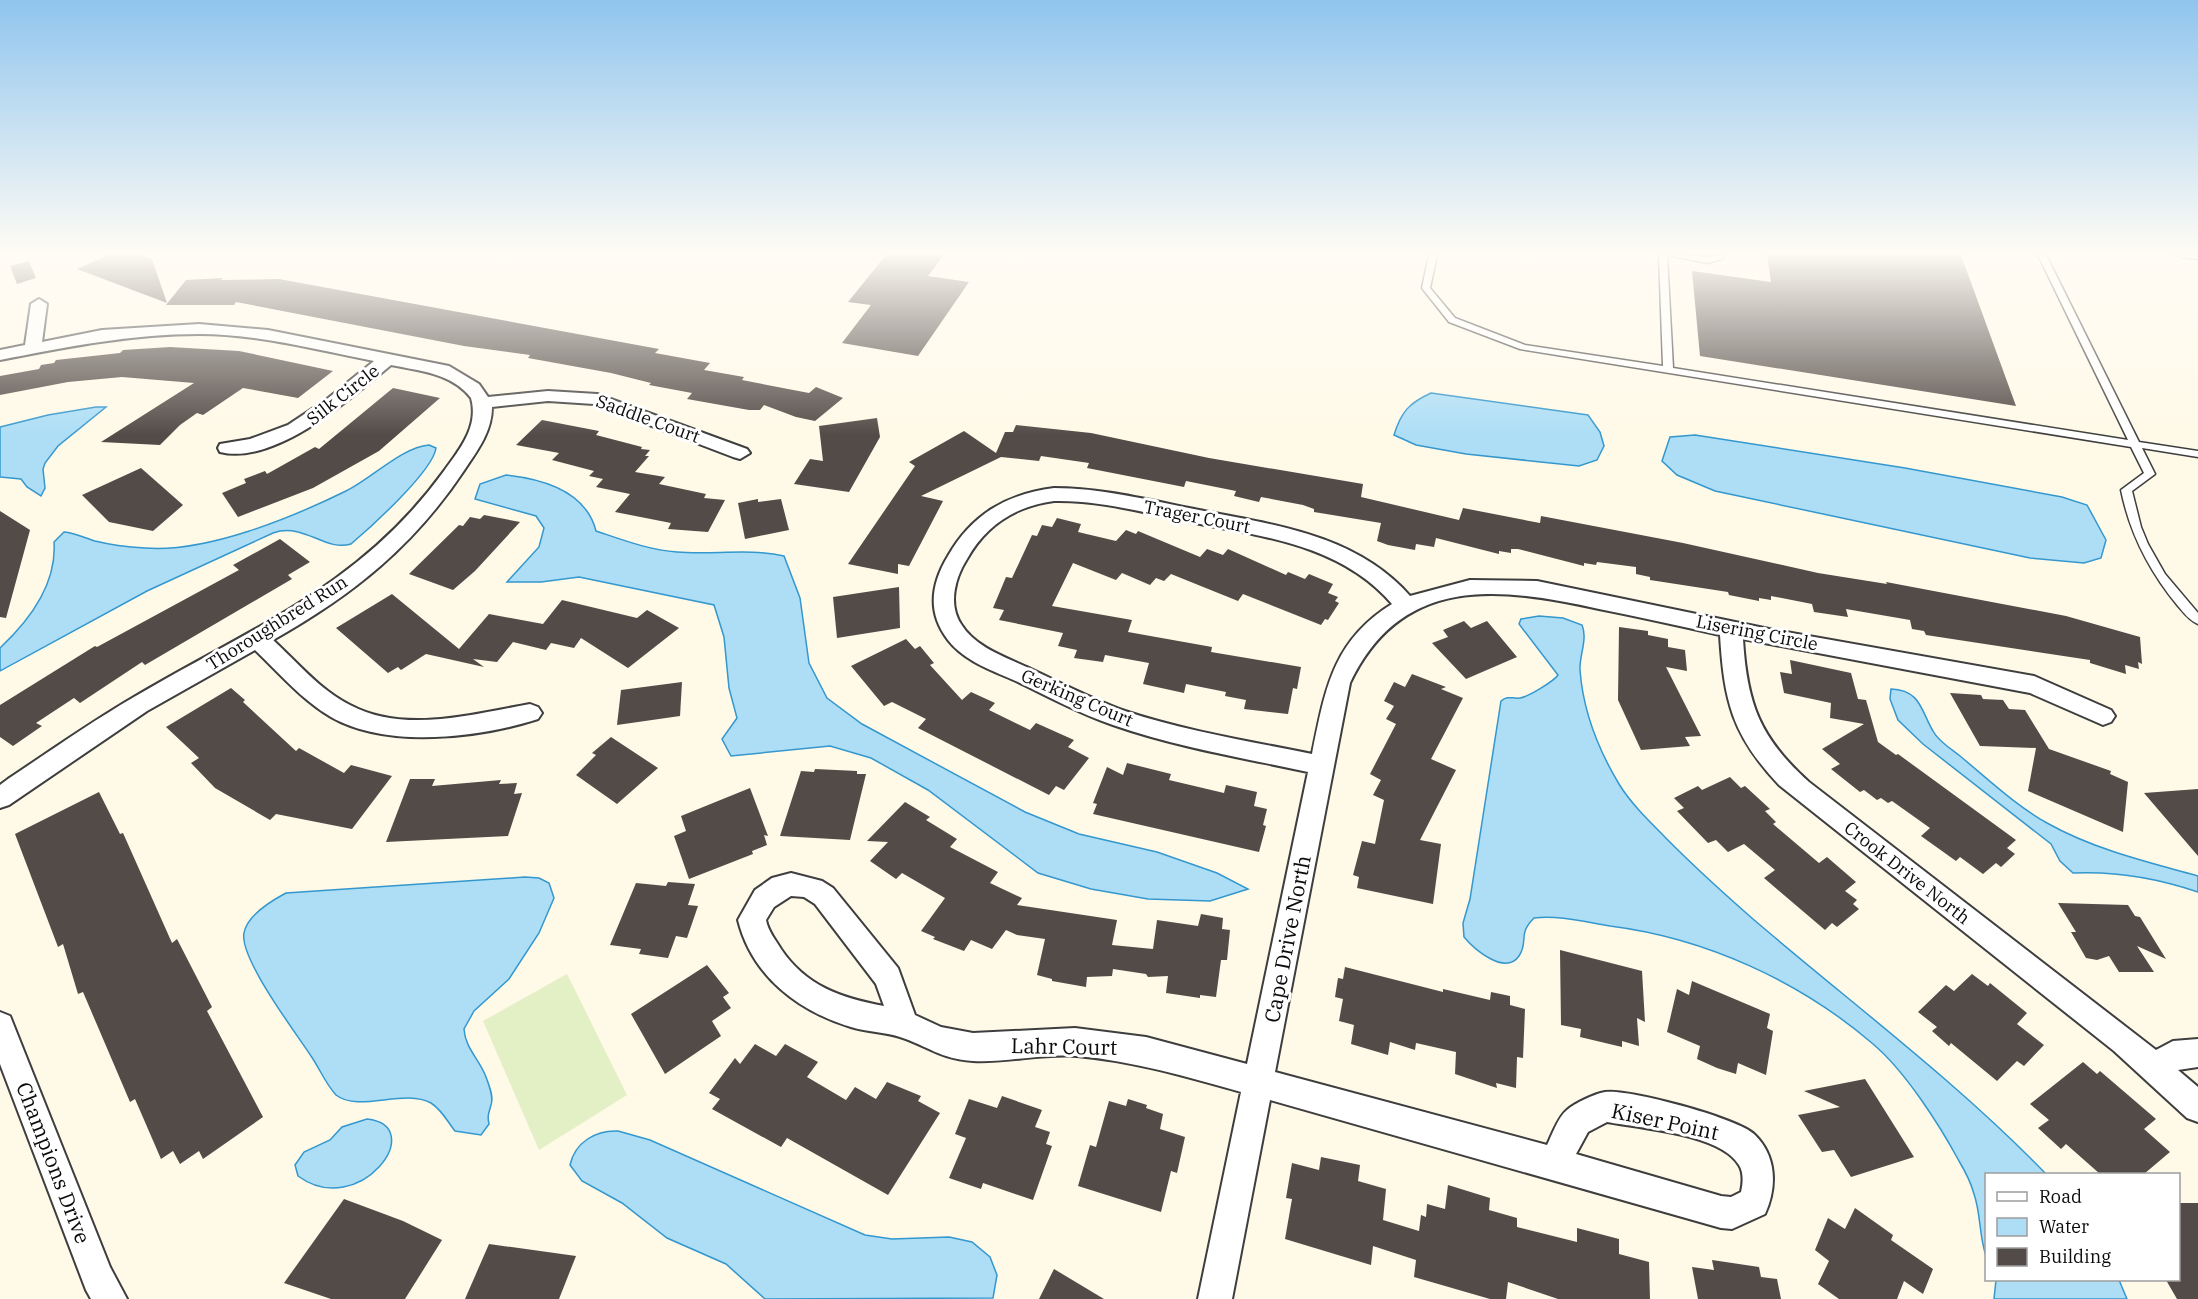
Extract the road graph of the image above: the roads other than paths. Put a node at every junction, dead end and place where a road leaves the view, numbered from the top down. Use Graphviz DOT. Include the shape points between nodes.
graph roads {
  1 [pos="37,316"];
  2 [pos="1448,316"];
  3 [pos="1666,316"];
  4 [pos="2072,316"];
  5 [pos="33,347"];
  6 [pos="0,355"];
  7 [pos="390,358"];
  8 [pos="1668,370"];
  9 [pos="479,396"];
  10 [pos="2137,444"];
  11 [pos="227,448"];
  12 [pos="740,453"];
  13 [pos="2198,454"];
  14 [pos="976,529"];
  15 [pos="1406,606"];
  16 [pos="2198,620"];
  17 [pos="1731,629"];
  18 [pos="257,638"];
  19 [pos="530,713"];
  20 [pos="2103,716"];
  21 [pos="1323,766"];
  22 [pos="0,798"];
  23 [pos="904,1024"];
  24 [pos="0,1026"];
  25 [pos="2198,1053"];
  26 [pos="2157,1069"];
  27 [pos="1260,1083"];
  28 [pos="2198,1107"];
  29 [pos="1554,1163"];
  30 [pos="110,1299"];
  31 [pos="1215,1299"];
  1 -- 5 [label="street"];
  2 -- 8 [label="lane" via="1524,346"];
  3 -- 8 [label="lane"];
  4 -- 10 [label="lane"];
  5 -- 6 [label="street"];
  5 -- 7 [label="street" via="125,333 199,329 258,333"];
  7 -- 9 [label="street" via="462,378"];
  7 -- 11 [label="street, Silk Circle" via="301,427 268,441"];
  8 -- 10 [label="lane"];
  9 -- 12 [label="street, Saddle Court" via="572,395 597,399"];
  9 -- 18 [label="street, Thoroughbred Run" via="483,424 474,443 432,503 402,536 328,595"];
  10 -- 13 [label="lane"];
  10 -- 16 [label="lane" via="2150,474 2126,490 2131,519 2152,564"];
  14 -- 15 [label="street, Trager Court" via="997,511 1025,500 1048,495 1089,496 1317,544 1372,573"];
  14 -- 21 [label="street, Gerking Court" via="947,577 942,596 950,626 980,654 1079,703 1122,719"];
  15 -- 17 [label="street, Lisering Circle" via="1463,588 1518,586"];
  15 -- 21 [label="street, Cape Drive North" via="1370,632 1344,667"];
  17 -- 20 [label="street, Lisering Circle" via="2034,685"];
  17 -- 26 [label="street, Crook Drive North" via="1736,692 1744,718 1774,764 1802,791"];
  18 -- 19 [label="street" via="325,700 366,722 433,728"];
  18 -- 22 [label="street, Thoroughbred Run" via="139,705"];
  21 -- 27 [label="street, Cape Drive North"];
  23 -- 23 [label="street, Lahr Court" via="888,977 824,896 801,884 764,896 752,920 755,932 780,971 795,986 814,999 852,1014"];
  23 -- 27 [label="street, Lahr Court" via="958,1046 1050,1042 1115,1046"];
  24 -- 30 [label="street, Champions Drive" via="98,1278"];
  25 -- 26 [label="street" via="2173,1056"];
  26 -- 28 [label="street, Crook Drive North"];
  27 -- 29 [label="street, Kiser Point"];
  27 -- 31 [label="street, Cape Drive North"];
  29 -- 29 [label="street, Kiser Point" via="1721,1212 1732,1213 1754,1203 1761,1183 1751,1157 1737,1139 1606,1107 1577,1121"];
}
